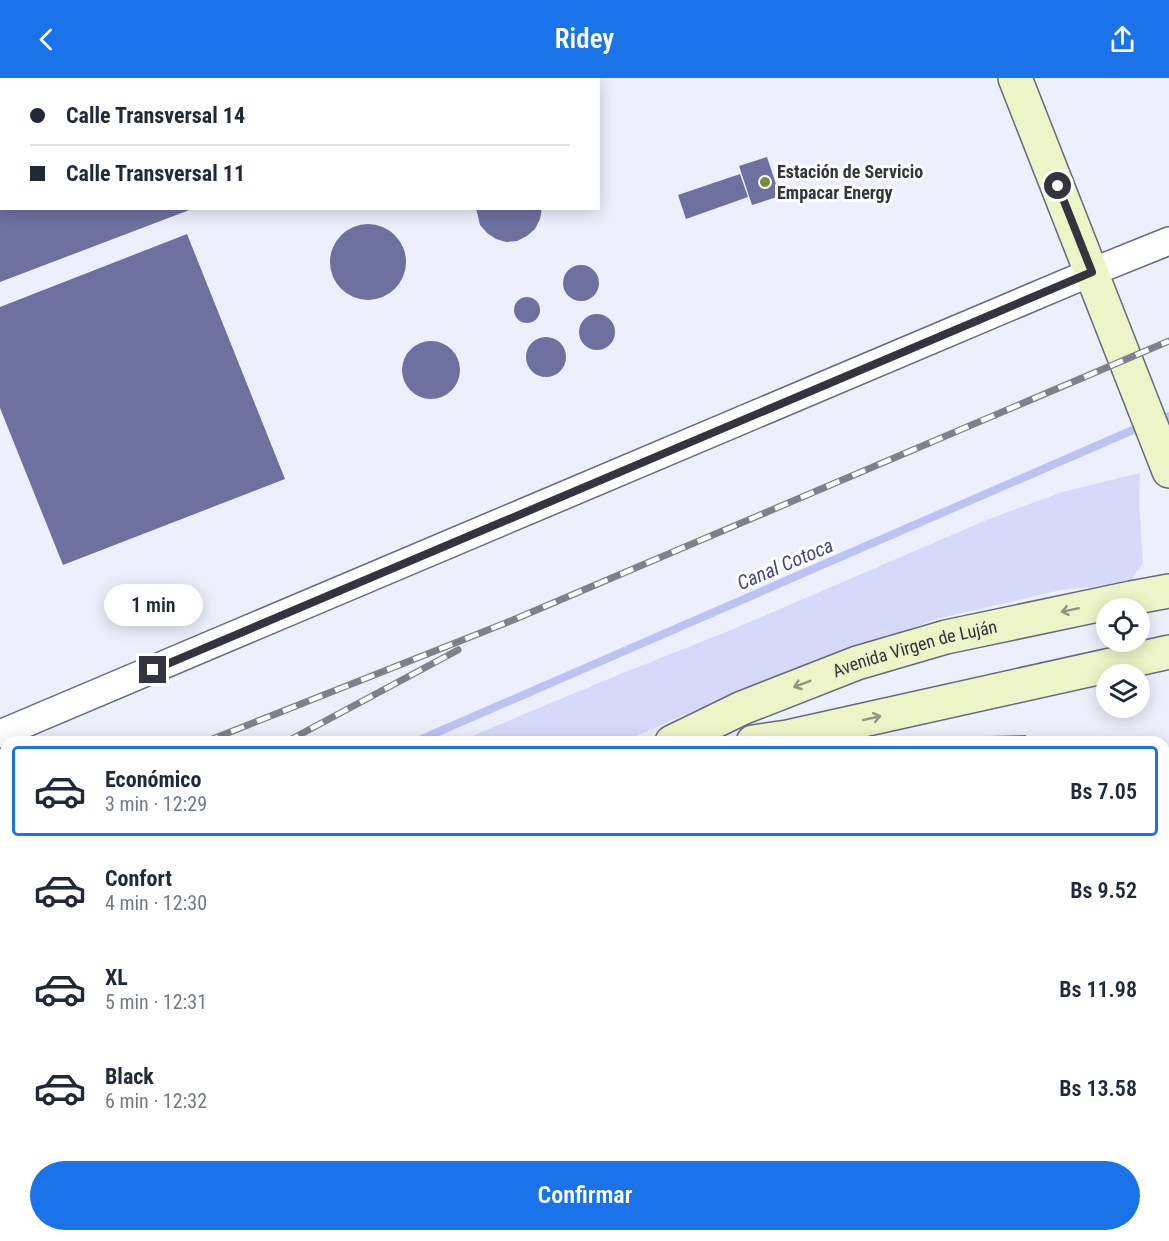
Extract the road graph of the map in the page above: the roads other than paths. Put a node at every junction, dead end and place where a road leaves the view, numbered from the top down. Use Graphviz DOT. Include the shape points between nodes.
graph roads {
  1 [pos="1015,78"];
  2 [pos="1169,241"];
  3 [pos="1092,272"];
  4 [pos="1168,469"];
  5 [pos="1169,591"];
  6 [pos="1169,652"];
  7 [pos="0,734"];
  8 [pos="684,736"];
  9 [pos="804,736"];
  1 -- 3 [label="main road"];
  2 -- 3 [label="street"];
  3 -- 4 [label="main road"];
  3 -- 7 [label="street"];
  5 -- 8 [label="main road, Avenida Virgen de Luján, one-way" via="957,635 857,663 742,708"];
  9 -- 6 [label="main road, one-way"];
}
